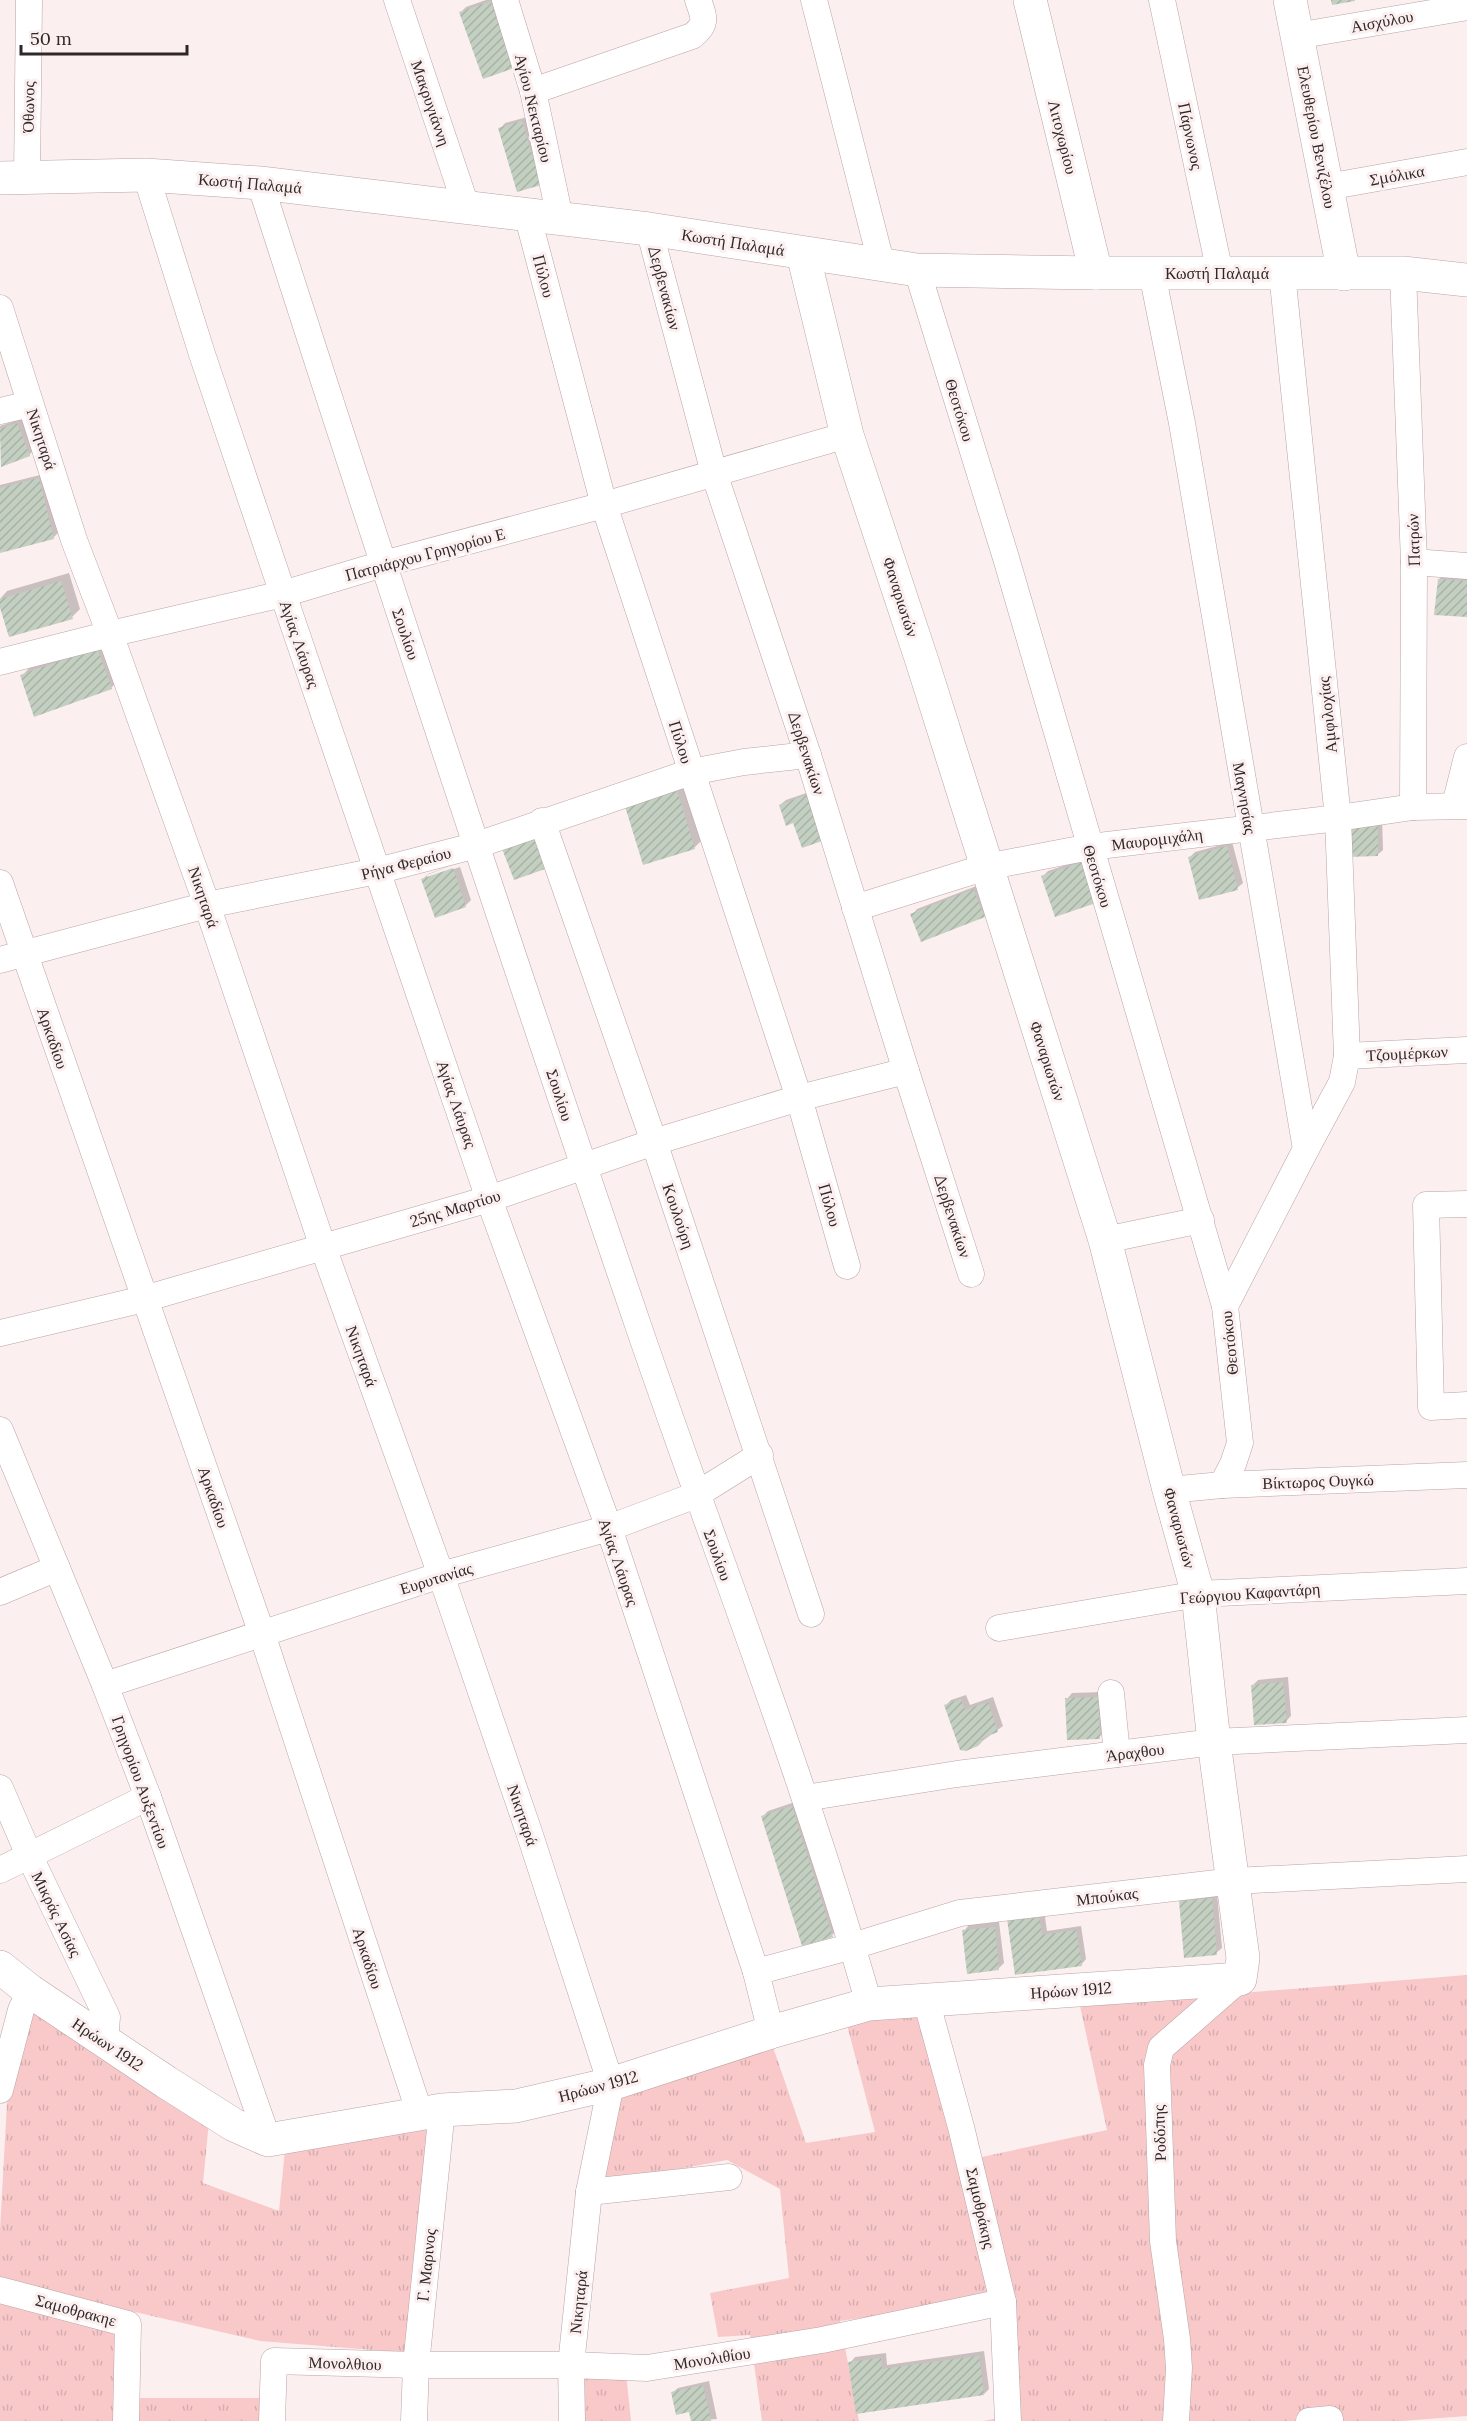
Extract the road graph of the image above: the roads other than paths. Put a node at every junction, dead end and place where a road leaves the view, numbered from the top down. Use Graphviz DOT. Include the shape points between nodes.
graph roads {
  1 [pos="30,0"];
  2 [pos="397,0"];
  3 [pos="505,0"];
  4 [pos="698,0"];
  5 [pos="814,0"];
  6 [pos="1030,0"];
  7 [pos="1162,0"];
  8 [pos="1290,0"];
  9 [pos="1467,7"];
  10 [pos="1296,36"];
  11 [pos="532,91"];
  12 [pos="1467,162"];
  13 [pos="146,175"];
  14 [pos="14,178"];
  15 [pos="260,183"];
  16 [pos="1327,187"];
  17 [pos="466,206"];
  18 [pos="527,214"];
  19 [pos="560,218"];
  20 [pos="649,229"];
  21 [pos="803,254"];
  22 [pos="882,266"];
  23 [pos="917,270"];
  24 [pos="1096,273"];
  25 [pos="1152,273"];
  26 [pos="1220,273"];
  27 [pos="1282,273"];
  28 [pos="1403,273"];
  29 [pos="1344,274"];
  30 [pos="1467,280"];
  31 [pos="0,308"];
  32 [pos="30,404"];
  33 [pos="0,411"];
  34 [pos="847,435"];
  35 [pos="714,473"];
  36 [pos="604,505"];
  37 [pos="1414,562"];
  38 [pos="382,564"];
  39 [pos="1467,566"];
  40 [pos="284,594"];
  41 [pos="110,634"];
  42 [pos="0,662"];
  43 [pos="808,755"];
  44 [pos="1467,757"];
  45 [pos="691,772"];
  46 [pos="1461,806"];
  47 [pos="1413,807"];
  48 [pos="1338,818"];
  49 [pos="542,821"];
  50 [pos="1250,827"];
  51 [pos="477,845"];
  52 [pos="1090,847"];
  53 [pos="986,867"];
  54 [pos="377,871"];
  55 [pos="0,883"];
  56 [pos="207,905"];
  57 [pos="855,908"];
  58 [pos="12,957"];
  59 [pos="1467,1050"];
  60 [pos="1347,1056"];
  61 [pos="906,1071"];
  62 [pos="799,1098"];
  63 [pos="654,1142"];
  64 [pos="1306,1149"];
  65 [pos="584,1167"];
  66 [pos="489,1198"];
  67 [pos="1467,1204"];
  68 [pos="1201,1220"];
  69 [pos="1105,1240"];
  70 [pos="323,1247"];
  71 [pos="847,1266"];
  72 [pos="971,1274"];
  73 [pos="144,1299"];
  74 [pos="1226,1306"];
  75 [pos="0,1333"];
  76 [pos="1467,1405"];
  77 [pos="0,1430"];
  78 [pos="759,1455"];
  79 [pos="1467,1475"];
  80 [pos="1221,1485"];
  81 [pos="1169,1490"];
  82 [pos="696,1495"];
  83 [pos="609,1528"];
  84 [pos="57,1568"];
  85 [pos="441,1575"];
  86 [pos="1467,1581"];
  87 [pos="0,1592"];
  88 [pos="1198,1594"];
  89 [pos="811,1614"];
  90 [pos="999,1628"];
  91 [pos="262,1634"];
  92 [pos="105,1685"];
  93 [pos="1111,1693"];
  94 [pos="1467,1730"];
  95 [pos="1214,1742"];
  96 [pos="1117,1754"];
  97 [pos="0,1788"];
  98 [pos="148,1797"];
  99 [pos="805,1798"];
  100 [pos="29,1855"];
  101 [pos="1467,1869"];
  102 [pos="0,1870"];
  103 [pos="1234,1881"];
  104 [pos="853,1946"];
  105 [pos="0,1966"];
  106 [pos="756,1972"];
  107 [pos="1240,1979"];
  108 [pos="30,1991"];
  109 [pos="926,2000"];
  110 [pos="869,2004"];
  111 [pos="771,2032"];
  112 [pos="105,2042"];
  113 [pos="611,2084"];
  114 [pos="0,2090"];
  115 [pos="431,2112"];
  116 [pos="268,2140"];
  117 [pos="729,2177"];
  118 [pos="589,2192"];
  119 [pos="0,2290"];
  120 [pos="1003,2302"];
  121 [pos="572,2365"];
  122 [pos="416,2366"];
  123 [pos="126,2421"];
  124 [pos="272,2421"];
  125 [pos="414,2421"];
  126 [pos="572,2421"];
  127 [pos="1008,2421"];
  128 [pos="1176,2421"];
  1 -- 14 [label="street, Όθωνος"];
  2 -- 17 [label="street, Μακρυγιάννη"];
  3 -- 11 [label="street, Αγίου Νεκταρίου"];
  4 -- 11 [label="street" via="705,18 701,30 692,36"];
  5 -- 22 [label="street"];
  6 -- 24 [label="street, Λιτοχωρίου"];
  7 -- 26 [label="street, Πάρνωνος"];
  8 -- 10 [label="street, Ελευθερίου Βενιζέλου"];
  9 -- 10 [label="street, Αισχύλου"];
  10 -- 16 [label="street, Ελευθερίου Βενιζέλου"];
  11 -- 19 [label="street, Αγίου Νεκταρίου"];
  12 -- 16 [label="street, Σμόλικα"];
  13 -- 14 [label="street, Κωστή Παλαμά"];
  13 -- 15 [label="street, Κωστή Παλαμά"];
  13 -- 40 [label="street, Αγίας Λάυρας"];
  15 -- 17 [label="street, Κωστή Παλαμά"];
  15 -- 38 [label="street, Σουλίου"];
  16 -- 29 [label="street, Ελευθερίου Βενιζέλου"];
  17 -- 18 [label="street, Κωστή Παλαμά"];
  18 -- 19 [label="street, Κωστή Παλαμά"];
  18 -- 36 [label="street, Πύλου"];
  19 -- 20 [label="street, Κωστή Παλαμά"];
  20 -- 21 [label="street, Κωστή Παλαμά"];
  20 -- 35 [label="street, Δερβενακίων"];
  21 -- 22 [label="street, Κωστή Παλαμά"];
  21 -- 34 [label="street, Φαναριωτών"];
  22 -- 23 [label="street, Κωστή Παλαμά"];
  23 -- 24 [label="street, Κωστή Παλαμά"];
  23 -- 52 [label="street, Θεοτόκου"];
  24 -- 25 [label="street, Κωστή Παλαμά"];
  25 -- 26 [label="street, Κωστή Παλαμά"];
  25 -- 50 [label="street, Μαγνησίας" via="1182,423"];
  26 -- 27 [label="street, Κωστή Παλαμά"];
  27 -- 29 [label="street, Κωστή Παλαμά"];
  27 -- 48 [label="street, Αμφιλοχίας"];
  28 -- 29 [label="street, Κωστή Παλαμά"];
  28 -- 30 [label="street, Κωστή Παλαμά"];
  28 -- 37 [label="street, Πατρών"];
  31 -- 32 [label="street, Νικηταρά"];
  32 -- 33 [label="street"];
  32 -- 41 [label="street, Νικηταρά" via="74,540"];
  34 -- 35 [label="street, Πατριάρχου Γρηγορίου Ε"];
  34 -- 53 [label="street, Φαναριωτών"];
  35 -- 36 [label="street, Πατριάρχου Γρηγορίου Ε"];
  35 -- 43 [label="street, Δερβενακίων"];
  36 -- 38 [label="street, Πατριάρχου Γρηγορίου Ε"];
  36 -- 45 [label="street, Πύλου"];
  37 -- 39 [label="street"];
  37 -- 47 [label="street, Πατρών"];
  38 -- 40 [label="street, Πατριάρχου Γρηγορίου Ε"];
  38 -- 51 [label="street, Σουλίου"];
  40 -- 41 [label="street, Πατριάρχου Γρηγορίου Ε"];
  40 -- 54 [label="street, Αγίας Λάυρας"];
  41 -- 42 [label="street, Πατριάρχου Γρηγορίου Ε"];
  41 -- 56 [label="street, Νικηταρά"];
  43 -- 45 [label="street, Ρήγα Φεραίου"];
  43 -- 57 [label="street, Δερβενακίων"];
  44 -- 46 [label="street"];
  45 -- 49 [label="street, Ρήγα Φεραίου"];
  45 -- 62 [label="street, Πύλου"];
  46 -- 47 [label="street, Μαυρομιχάλη"];
  47 -- 48 [label="street, Μαυρομιχάλη"];
  48 -- 50 [label="street, Μαυρομιχάλη"];
  48 -- 60 [label="street, Αμφιλοχίας"];
  49 -- 51 [label="street, Ρήγα Φεραίου"];
  49 -- 63 [label="street, Κουλούρη"];
  50 -- 52 [label="street, Μαυρομιχάλη"];
  50 -- 64 [label="street, Μαγνησίας"];
  51 -- 54 [label="street, Ρήγα Φεραίου"];
  51 -- 65 [label="street, Σουλίου"];
  52 -- 53 [label="street, Μαυρομιχάλη"];
  52 -- 68 [label="street, Θεοτόκου"];
  53 -- 57 [label="street, Μαυρομιχάλη"];
  53 -- 69 [label="street, Φαναριωτών"];
  54 -- 56 [label="street, Ρήγα Φεραίου"];
  54 -- 66 [label="street, Αγίας Λάυρας"];
  55 -- 58 [label="street, Αρκαδίου"];
  56 -- 58 [label="street, Ρήγα Φεραίου"];
  56 -- 70 [label="street, Νικηταρά"];
  57 -- 61 [label="street, Δερβενακίων"];
  58 -- 73 [label="street, Αρκαδίου"];
  59 -- 60 [label="street, Τζουμέρκων"];
  60 -- 64 [label="street, Αμφιλοχίας" via="1342,1082"];
  61 -- 62 [label="street, 25ης Μαρτίου"];
  61 -- 72 [label="street, Δερβενακίων"];
  62 -- 63 [label="street, 25ης Μαρτίου"];
  62 -- 71 [label="street, Πύλου"];
  63 -- 65 [label="street, 25ης Μαρτίου"];
  63 -- 78 [label="street, Κουλούρη"];
  64 -- 74 [label="street"];
  65 -- 66 [label="street, 25ης Μαρτίου"];
  65 -- 82 [label="street, Σουλίου"];
  66 -- 70 [label="street, 25ης Μαρτίου"];
  66 -- 83 [label="street, Αγίας Λάυρας"];
  67 -- 76 [label="street" via="1426,1205 1431,1407"];
  68 -- 69 [label="street"];
  68 -- 74 [label="street, Θεοτόκου"];
  69 -- 81 [label="street, Φαναριωτών"];
  70 -- 73 [label="street, 25ης Μαρτίου"];
  70 -- 85 [label="street, Νικηταρά"];
  73 -- 75 [label="street, 25ης Μαρτίου"];
  73 -- 91 [label="street, Αρκαδίου"];
  74 -- 80 [label="street, Θεοτόκου" via="1240,1443"];
  77 -- 84 [label="street, Γρηγορίου Αυξεντίου"];
  78 -- 82 [label="street, Ευρυτανίας"];
  78 -- 89 [label="street, Κουλούρη"];
  79 -- 80 [label="street, Βίκτωρος Ουγκώ"];
  80 -- 81 [label="street, Βίκτωρος Ουγκώ"];
  81 -- 88 [label="street, Φαναριωτών"];
  82 -- 83 [label="street, Ευρυτανίας"];
  82 -- 99 [label="street, Σουλίου"];
  83 -- 85 [label="street, Ευρυτανίας"];
  83 -- 106 [label="street, Αγίας Λάυρας"];
  84 -- 87 [label="street"];
  84 -- 92 [label="street, Γρηγορίου Αυξεντίου"];
  85 -- 91 [label="street, Ευρυτανίας"];
  85 -- 113 [label="street, Νικηταρά"];
  86 -- 88 [label="street, Γεώργιου Καφαντάρη"];
  88 -- 90 [label="street, Γεώργιου Καφαντάρη"];
  88 -- 95 [label="street, Φαναριωτών"];
  91 -- 92 [label="street, Ευρυτανίας"];
  91 -- 115 [label="street, Αρκαδίου"];
  92 -- 98 [label="street, Γρηγορίου Αυξεντίου"];
  93 -- 96 [label="street"];
  94 -- 95 [label="street, Άραχθου"];
  95 -- 96 [label="street, Άραχθου"];
  95 -- 103 [label="street, Φαναριωτών"];
  96 -- 99 [label="street, Άραχθου"];
  97 -- 100 [label="street, Μικράς Ασίας"];
  98 -- 100 [label="street"];
  98 -- 116 [label="street, Γρηγορίου Αυξεντίου"];
  99 -- 104 [label="street, Σουλίου"];
  100 -- 102 [label="street"];
  100 -- 112 [label="street, Μικράς Ασίας" via="107,2017"];
  101 -- 103 [label="street, Μπούκας"];
  103 -- 104 [label="street, Μπούκας" via="960,1913"];
  103 -- 107 [label="street" via="1243,1958"];
  104 -- 106 [label="street, Μπούκας"];
  104 -- 110 [label="street, Σουλίου"];
  105 -- 108 [label="street, Ηρώων 1912"];
  106 -- 111 [label="street, Αγίας Λάυρας"];
  107 -- 109 [label="street, Ηρώων 1912"];
  107 -- 128 [label="street, Ροδόπης" via="1161,2048 1157,2065 1162,2241 1178,2339"];
  108 -- 112 [label="street, Ηρώων 1912"];
  108 -- 114 [label="street" via="21,2010"];
  109 -- 110 [label="street, Ηρώων 1912"];
  109 -- 120 [label="street, Σαμοθράκης" via="962,2127"];
  110 -- 111 [label="street, Ηρώων 1912"];
  111 -- 113 [label="street, Ηρώων 1912"];
  112 -- 116 [label="street, Ηρώων 1912" via="234,2126"];
  113 -- 115 [label="street, Ηρώων 1912" via="516,2106"];
  113 -- 118 [label="street, Νικηταρά"];
  115 -- 116 [label="street, Ηρώων 1912"];
  115 -- 122 [label="street, Γ. Μαρινος"];
  117 -- 118 [label="street"];
  118 -- 121 [label="street, Νικηταρά"];
  119 -- 123 [label="street, Σαμοθρακηε" via="128,2324"];
  120 -- 121 [label="street, Μονολιθίου" via="822,2340 647,2368"];
  120 -- 127 [label="street, Σαμοθράκης"];
  121 -- 122 [label="street, Μονολιθίου"];
  121 -- 126 [label="street, Νικηταρά"];
  122 -- 124 [label="street, Μονολθιου" via="274,2361"];
  122 -- 125 [label="street, Γ. Μαρινος"];
}
